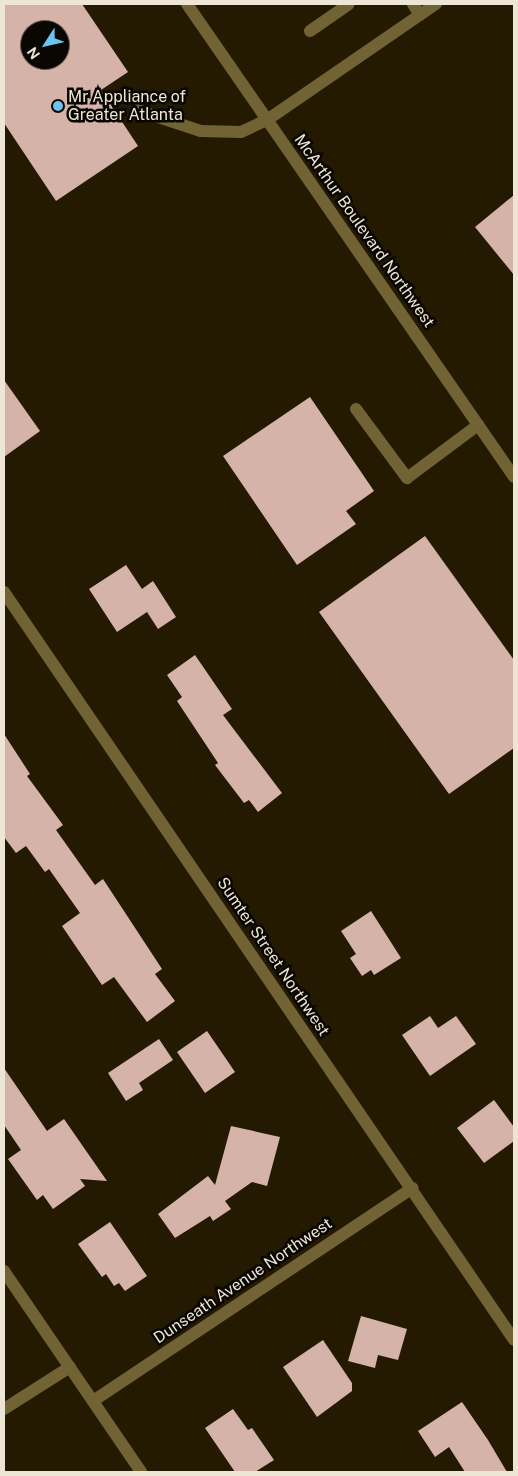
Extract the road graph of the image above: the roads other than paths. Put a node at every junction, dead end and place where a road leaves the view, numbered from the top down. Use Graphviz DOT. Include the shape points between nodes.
graph roads {
  1 [pos="187,4"];
  2 [pos="349,4"];
  3 [pos="436,4"];
  4 [pos="417,9"];
  5 [pos="310,31"];
  6 [pos="136,110"];
  7 [pos="267,120"];
  8 [pos="356,409"];
  9 [pos="478,425"];
  10 [pos="514,477"];
  11 [pos="4,592"];
  12 [pos="412,1188"];
  13 [pos="4,1272"];
  14 [pos="514,1340"];
  15 [pos="70,1368"];
  16 [pos="93,1401"];
  17 [pos="4,1409"];
  18 [pos="141,1472"];
  1 -- 7 [label="street, McArthur Boulevard Northwest"];
  2 -- 5 [label="street"];
  3 -- 4 [label="street"];
  4 -- 7 [label="street"];
  6 -- 7 [label="street" via="201,131 241,132"];
  7 -- 9 [label="street, McArthur Boulevard Northwest"];
  8 -- 9 [label="street" via="407,478"];
  9 -- 10 [label="street, McArthur Boulevard Northwest"];
  11 -- 12 [label="street, Sumter Street Northwest"];
  12 -- 14 [label="street, Sumter Street Northwest"];
  12 -- 16 [label="street, Dunseath Avenue Northwest"];
  13 -- 15 [label="street"];
  15 -- 16 [label="street"];
  15 -- 17 [label="street"];
  16 -- 18 [label="street"];
}
